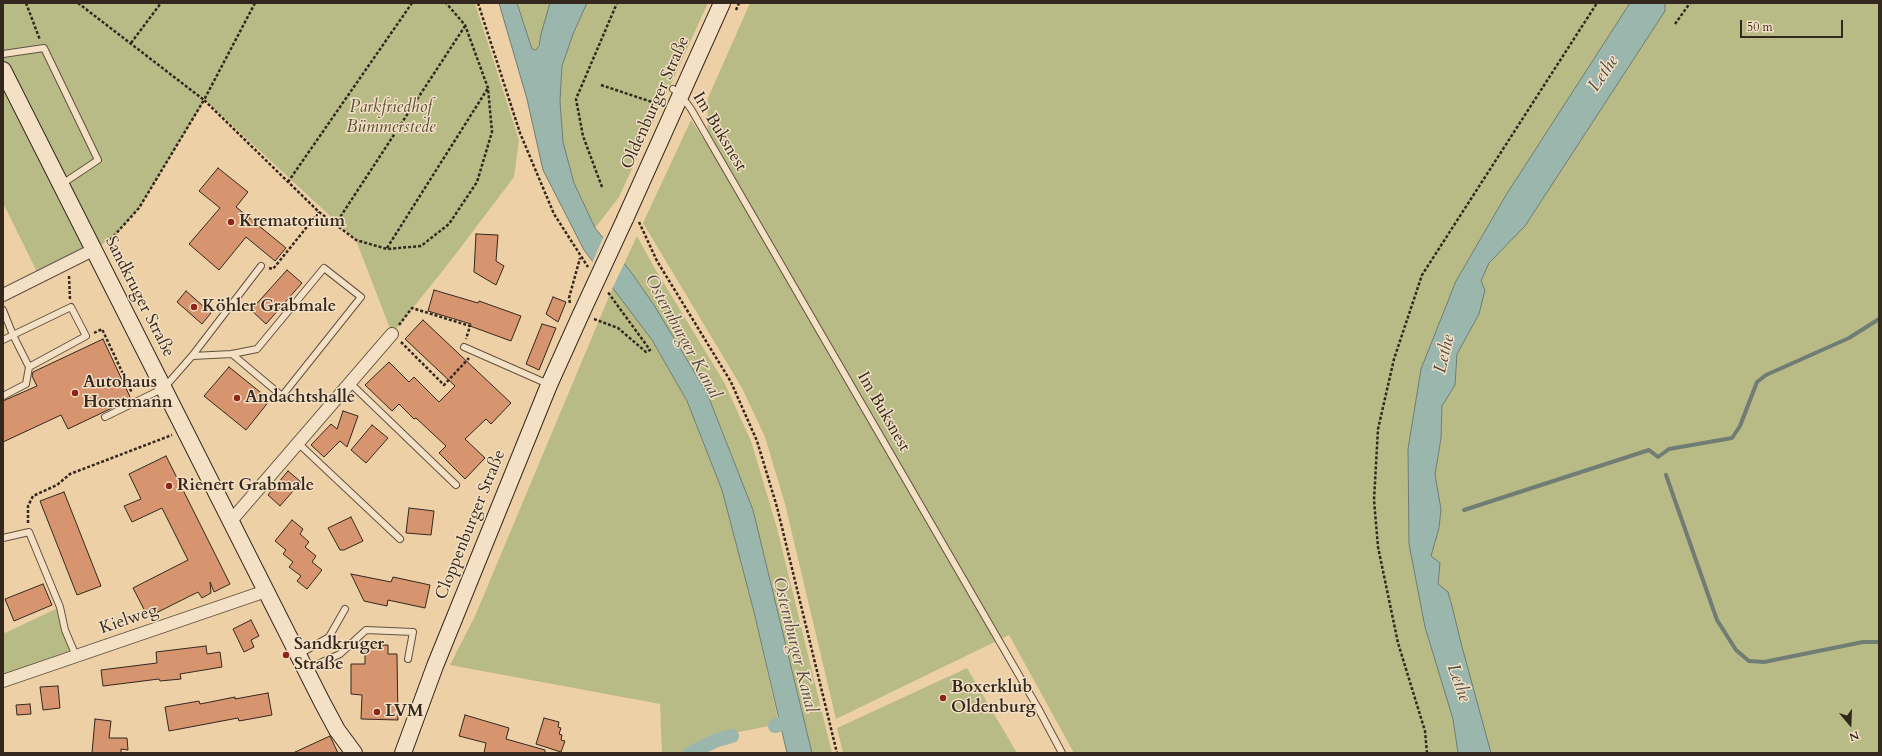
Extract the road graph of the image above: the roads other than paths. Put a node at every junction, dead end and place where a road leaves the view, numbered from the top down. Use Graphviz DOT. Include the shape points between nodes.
graph roads {
  1 [pos="722,3"];
  2 [pos="3,54"];
  3 [pos="3,70"];
  4 [pos="676,92"];
  5 [pos="61,185"];
  6 [pos="94,250"];
  7 [pos="261,266"];
  8 [pos="597,279"];
  9 [pos="3,295"];
  10 [pos="3,310"];
  11 [pos="392,334"];
  12 [pos="13,335"];
  13 [pos="3,340"];
  14 [pos="464,347"];
  15 [pos="232,354"];
  16 [pos="192,356"];
  17 [pos="29,367"];
  18 [pos="350,383"];
  19 [pos="549,385"];
  20 [pos="164,388"];
  21 [pos="3,396"];
  22 [pos="105,416"];
  23 [pos="298,443"];
  24 [pos="456,485"];
  25 [pos="230,522"];
  26 [pos="3,538"];
  27 [pos="400,539"];
  28 [pos="266,591"];
  29 [pos="345,609"];
  30 [pos="298,655"];
  31 [pos="76,656"];
  32 [pos="408,659"];
  33 [pos="305,669"];
  34 [pos="3,681"];
  35 [pos="354,753"];
  36 [pos="403,753"];
  37 [pos="1062,753"];
  1 -- 4 [label="main road, Oldenburger Straße"];
  2 -- 5 [label="lane" via="44,48 98,160"];
  3 -- 5 [label="main road, Sandkruger Straße"];
  4 -- 8 [label="main road, Oldenburger Straße, bridge" via="632,220"];
  4 -- 37 [label="lane, Im Buksnest" via="695,116"];
  5 -- 6 [label="main road, Sandkruger Straße"];
  6 -- 9 [label="street"];
  6 -- 20 [label="main road, Sandkruger Straße"];
  7 -- 16 [label="lane"];
  8 -- 19 [label="main road, Cloppenburger Straße, bridge" via="588,317"];
  10 -- 12 [label="lane"];
  11 -- 18 [label="street"];
  12 -- 13 [label="lane"];
  12 -- 17 [label="lane"];
  12 -- 17 [label="lane" via="71,307 86,336"];
  14 -- 19 [label="lane"];
  15 -- 15 [label="lane" via="257,349 324,268 361,297 282,396"];
  15 -- 16 [label="lane"];
  16 -- 20 [label="lane"];
  17 -- 21 [label="lane" via="26,384"];
  18 -- 23 [label="street"];
  18 -- 24 [label="lane"];
  19 -- 36 [label="main road, Cloppenburger Straße" via="434,666"];
  20 -- 22 [label="lane"];
  20 -- 25 [label="main road, Sandkruger Straße"];
  23 -- 25 [label="street"];
  23 -- 27 [label="lane"];
  25 -- 28 [label="main road, Sandkruger Straße"];
  26 -- 31 [label="lane" via="29,532 60,607 65,630"];
  28 -- 30 [label="main road, Sandkruger Straße"];
  28 -- 31 [label="street, Kielweg"];
  29 -- 30 [label="lane" via="329,637"];
  30 -- 33 [label="main road, Sandkruger Straße"];
  31 -- 34 [label="street, Kielweg"];
  32 -- 33 [label="lane" via="413,632 366,630 340,654"];
  33 -- 35 [label="main road, Sandkruger Straße" via="337,730"];
}
